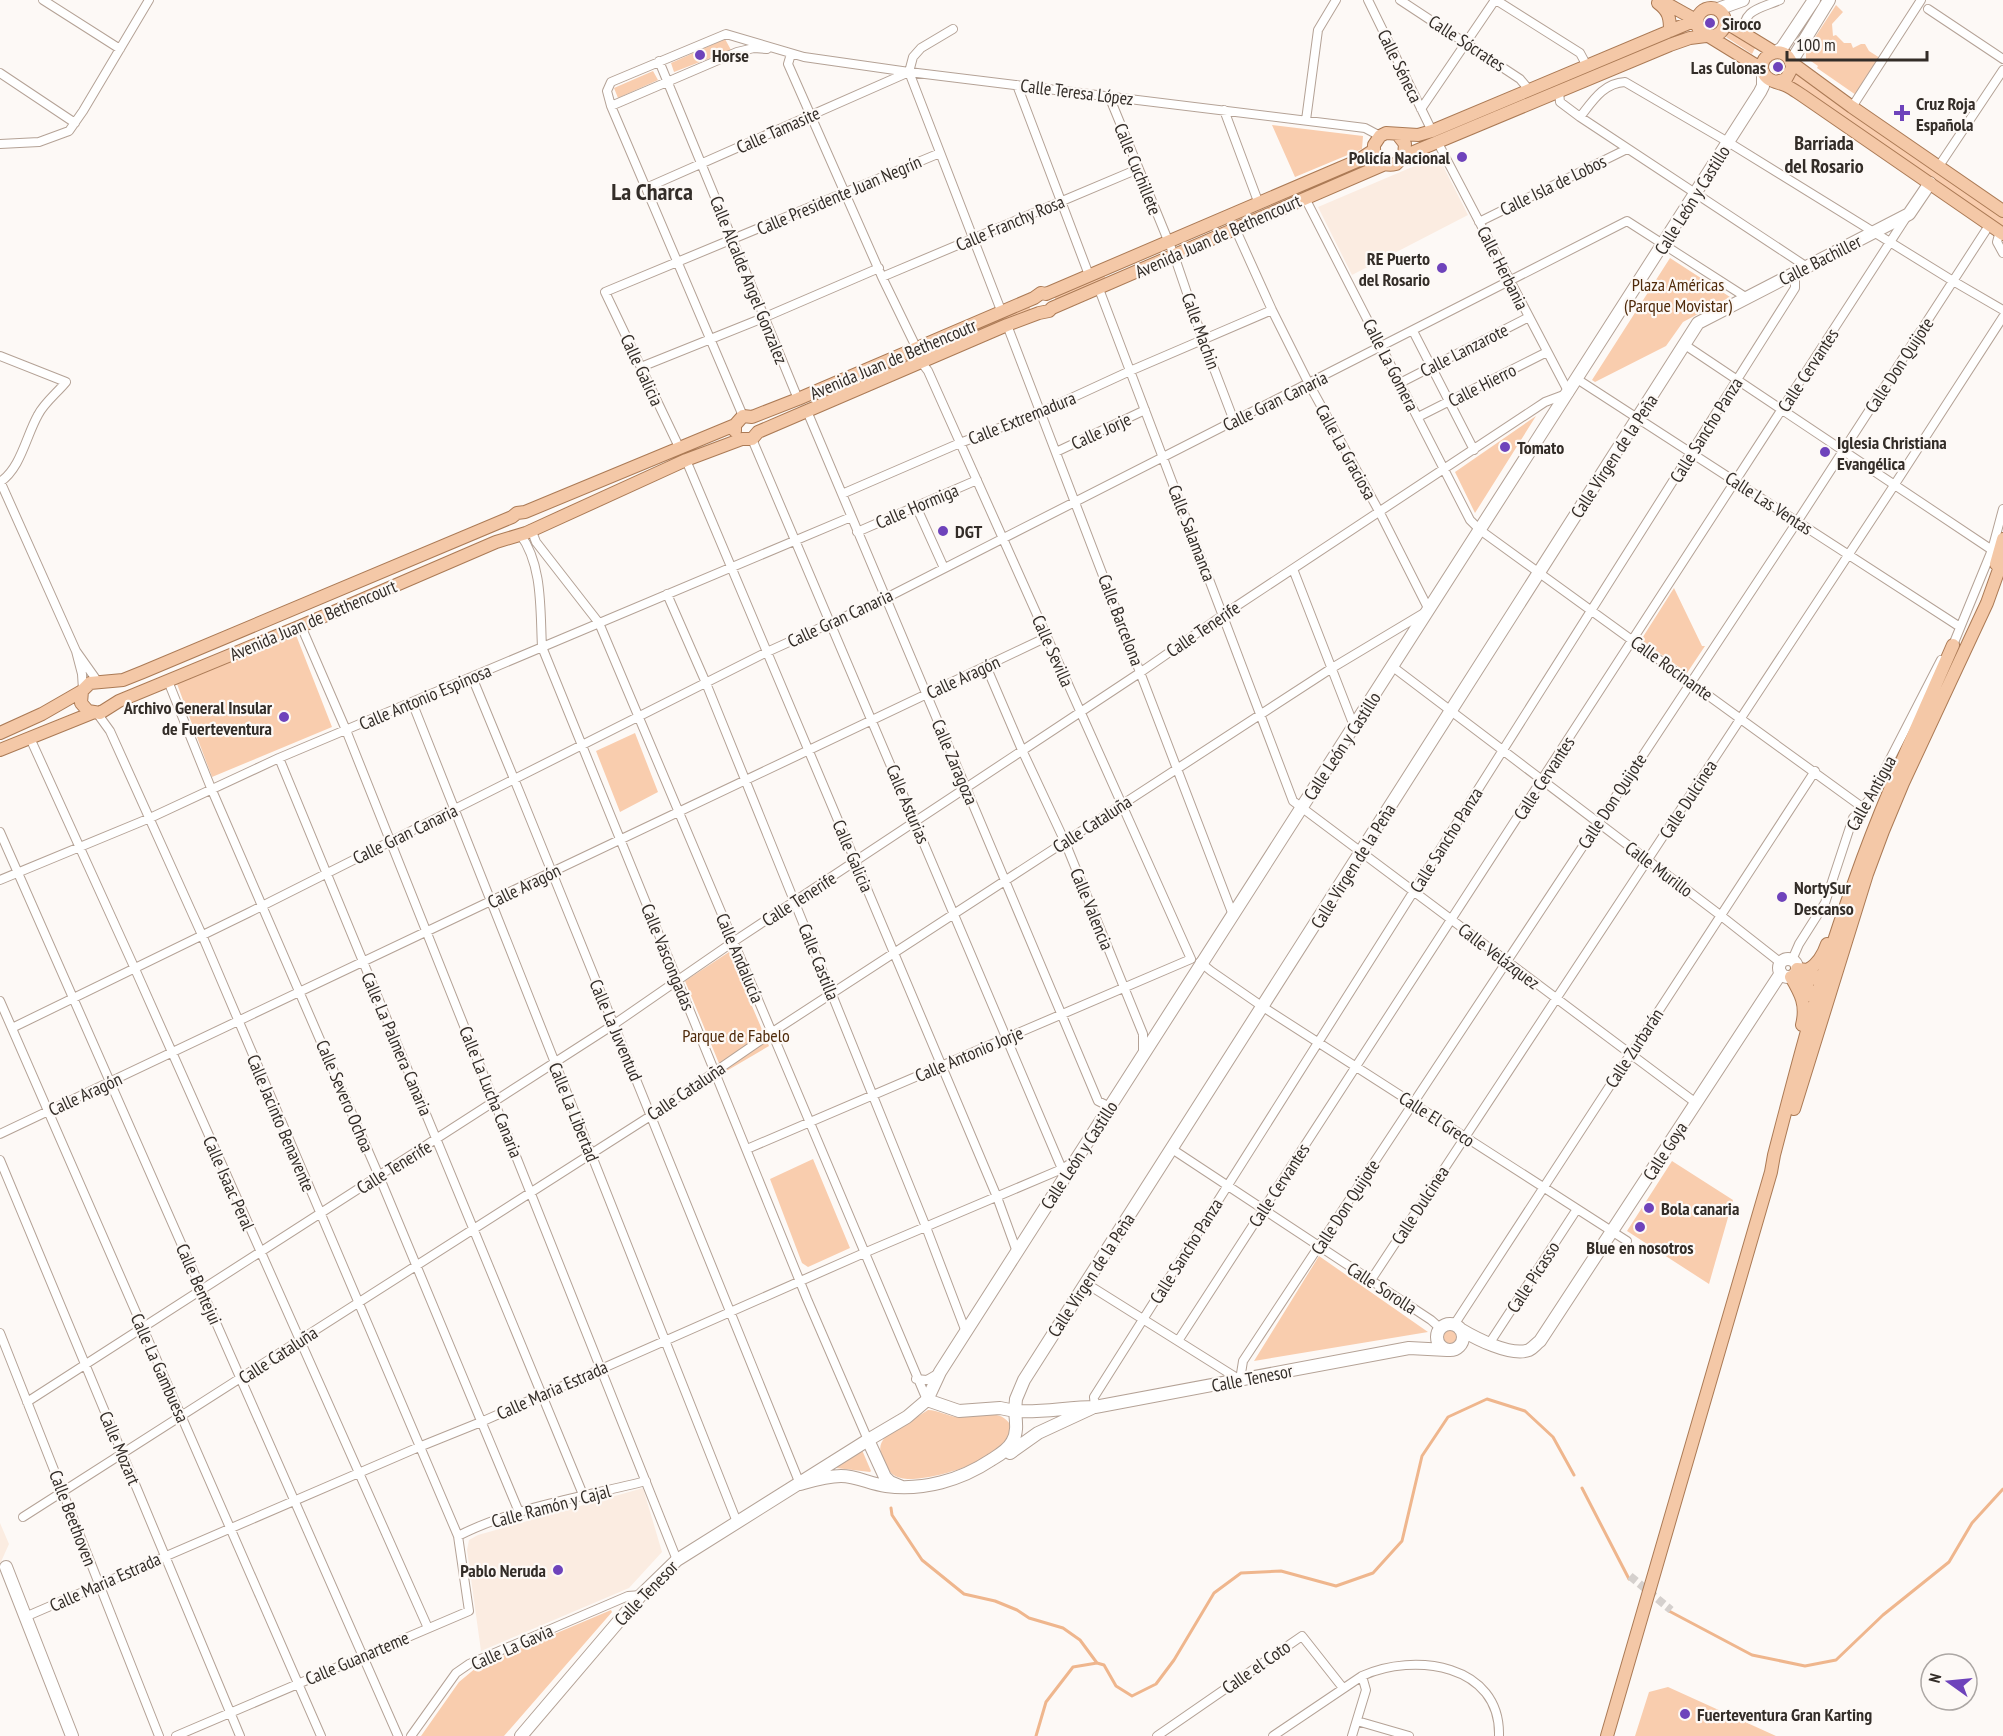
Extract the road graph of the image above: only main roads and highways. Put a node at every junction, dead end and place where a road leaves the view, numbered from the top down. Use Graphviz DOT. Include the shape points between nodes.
graph roads {
  1 [pos="1655,0"];
  2 [pos="1660,0"];
  3 [pos="1697,0"];
  4 [pos="1713,8"];
  5 [pos="1696,20"];
  6 [pos="1725,22"];
  7 [pos="1670,31"];
  8 [pos="1708,36"];
  9 [pos="1775,52"];
  10 [pos="1792,62"];
  11 [pos="1763,71"];
  12 [pos="1776,82"];
  13 [pos="1398,135"];
  14 [pos="1435,137"];
  15 [pos="1374,150"];
  16 [pos="1404,156"];
  17 [pos="1385,164"];
  18 [pos="2000,205"];
  19 [pos="1998,230"];
  20 [pos="1046,294"];
  21 [pos="1034,298"];
  22 [pos="1052,308"];
  23 [pos="1039,313"];
  24 [pos="743,419"];
  25 [pos="751,437"];
  26 [pos="525,512"];
  27 [pos="512,517"];
  28 [pos="526,532"];
  29 [pos="2003,539"];
  30 [pos="2003,558"];
  31 [pos="1953,645"];
  32 [pos="99,682"];
  33 [pos="82,691"];
  34 [pos="99,712"];
  35 [pos="0,734"];
  36 [pos="0,750"];
  37 [pos="1877,819"];
  38 [pos="1868,874"];
  39 [pos="1854,883"];
  40 [pos="1791,971"];
  41 [pos="1825,974"];
  42 [pos="1817,1001"];
  43 [pos="1798,1082"];
  44 [pos="1607,1736"];
  1 -- 7 [label="main road" via="1667,10"];
  2 -- 5 [label="main road"];
  3 -- 4 [label="main road"];
  4 -- 5 [label="main road" via="1703,10"];
  4 -- 6 [label="main road" via="1722,13"];
  5 -- 7 [label="main road"];
  5 -- 8 [label="main road" via="1697,27"];
  6 -- 8 [label="main road" via="1718,35"];
  6 -- 9 [label="main road"];
  7 -- 14 [label="main road"];
  8 -- 11 [label="main road"];
  8 -- 14 [label="main road" via="1670,45 1559,92"];
  9 -- 10 [label="main road" via="1785,54"];
  9 -- 11 [label="main road" via="1764,59"];
  10 -- 12 [label="main road" via="1790,76"];
  10 -- 18 [label="main road" via="1852,107"];
  11 -- 12 [label="main road"];
  12 -- 19 [label="main road" via="1803,96"];
  13 -- 14 [label="main road"];
  13 -- 15 [label="main road" via="1380,136"];
  13 -- 16 [label="main road" via="1405,144"];
  14 -- 16 [label="main road"];
  15 -- 17 [label="main road"];
  15 -- 20 [label="main road, Avenida Juan de Bethencourt" via="1357,161"];
  16 -- 17 [label="main road" via="1396,164"];
  17 -- 22 [label="main road, Avenida Juan de Bethencourt"];
  20 -- 21 [label="main road"];
  20 -- 22 [label="main road" via="1052,299"];
  21 -- 23 [label="main road" via="1033,307"];
  21 -- 24 [label="main road, Avenida Juan de Bethencoutr"];
  22 -- 23 [label="main road"];
  23 -- 25 [label="main road, Avenida Juan de Bethencoutr"];
  24 -- 25 [label="main road" via="757,421"];
  24 -- 25 [label="main road" via="737,436"];
  24 -- 26 [label="main road"];
  25 -- 28 [label="main road, Avenida Juan de Bethencourt" via="686,460"];
  26 -- 27 [label="main road"];
  26 -- 28 [label="main road" via="533,521"];
  27 -- 28 [label="main road" via="514,531"];
  27 -- 32 [label="main road, Avenida Juan de Bethencourt" via="123,680"];
  28 -- 34 [label="main road, Avenida Juan de Bethencourt"];
  29 -- 37 [label="main road" via="1982,603"];
  30 -- 38 [label="main road" via="1987,603 1903,783"];
  31 -- 37 [label="main road"];
  32 -- 33 [label="main road" via="90,683"];
  32 -- 34 [label="main road" via="112,694 111,702"];
  33 -- 34 [label="main road" via="83,706"];
  33 -- 35 [label="main road"];
  34 -- 36 [label="main road, Avenida Juan de Bethencourt"];
  37 -- 39 [label="main road"];
  38 -- 41 [label="main road" via="1859,884 1833,966"];
  38 -- 43 [label="main road"];
  39 -- 40 [label="main road" via="1842,903 1824,954 1808,970"];
  39 -- 41 [label="main road"];
  40 -- 41 [label="main road" via="1817,978"];
  40 -- 42 [label="main road"];
  40 -- 43 [label="main road" via="1803,996 1805,1013 1795,1058"];
  41 -- 42 [label="main road"];
  42 -- 43 [label="main road"];
  43 -- 44 [label="main road"];
}
